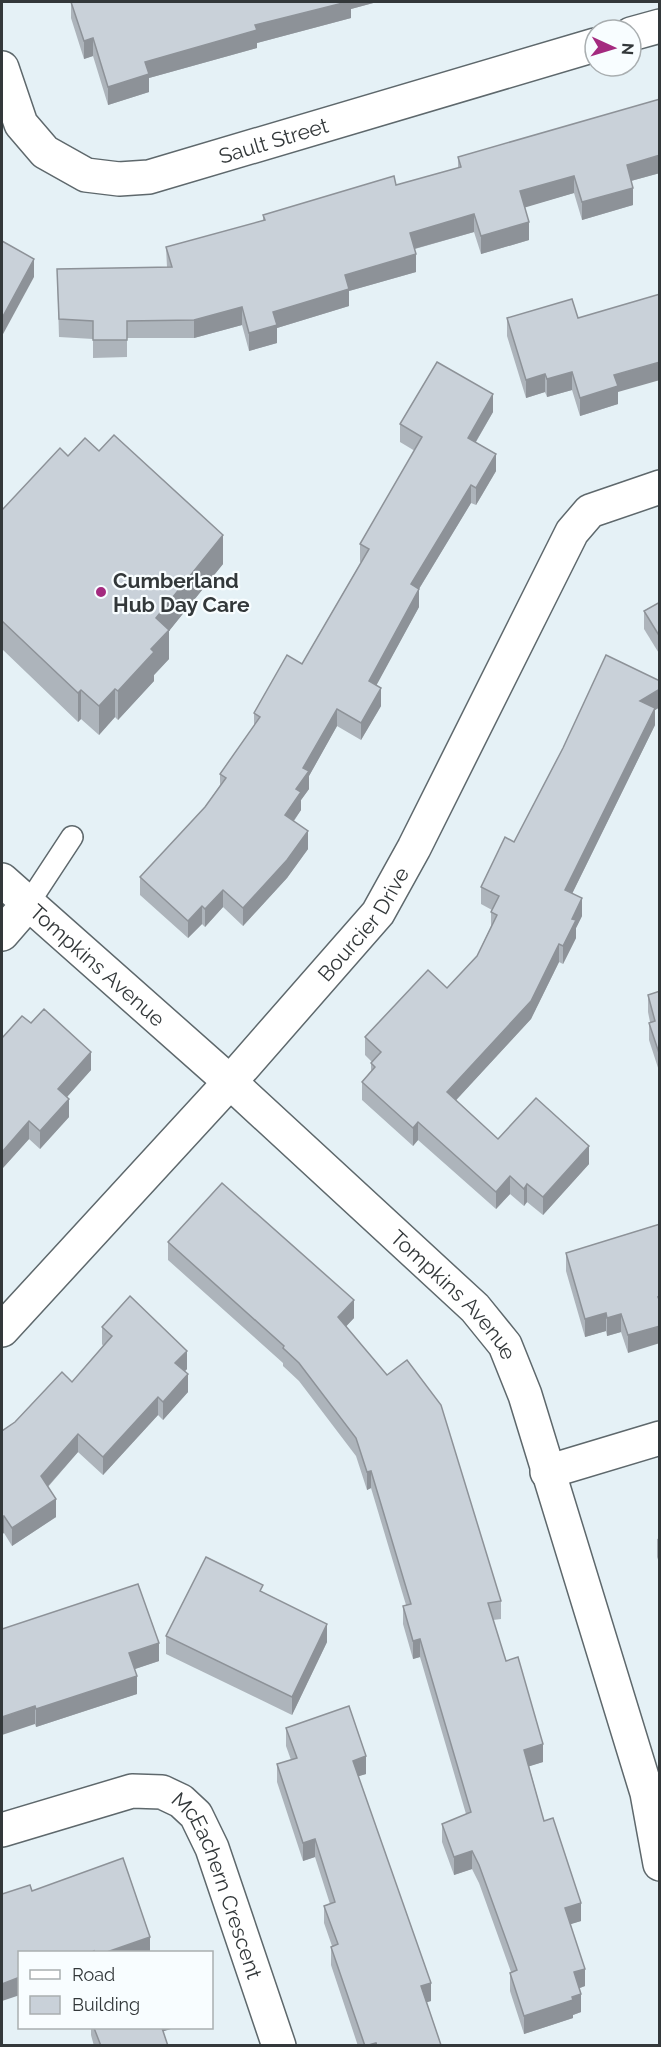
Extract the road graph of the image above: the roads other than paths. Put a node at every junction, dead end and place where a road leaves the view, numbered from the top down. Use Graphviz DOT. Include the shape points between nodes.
graph roads {
  1 [pos="660,26"];
  2 [pos="643,31"];
  3 [pos="583,49"];
  4 [pos="2,68"];
  5 [pos="660,487"];
  6 [pos="72,837"];
  7 [pos="2,880"];
  8 [pos="28,904"];
  9 [pos="2,934"];
  10 [pos="230,1082"];
  11 [pos="2,1330"];
  12 [pos="660,1438"];
  13 [pos="547,1472"];
  14 [pos="2,1830"];
  15 [pos="660,1864"];
  16 [pos="279,2046"];
  1 -- 2 [label="street"];
  3 -- 4 [label="street, Sault Street" via="149,177 119,179 86,176 45,152 21,124"];
  5 -- 10 [label="street, Bourcier Drive" via="590,511 572,532 391,893 378,913"];
  6 -- 8 [label="lane"];
  7 -- 8 [label="street, Tompkins Avenue"];
  8 -- 9 [label="street"];
  8 -- 10 [label="street, Tompkins Avenue"];
  10 -- 11 [label="street, Bourcier Drive"];
  10 -- 13 [label="street, Tompkins Avenue" via="476,1308 505,1345 525,1395"];
  12 -- 13 [label="street"];
  13 -- 15 [label="street, Tompkins Avenue" via="648,1793"];
  14 -- 16 [label="street, McEachern Crescent" via="132,1791 162,1792 181,1801 196,1815 212,1848"];
}
